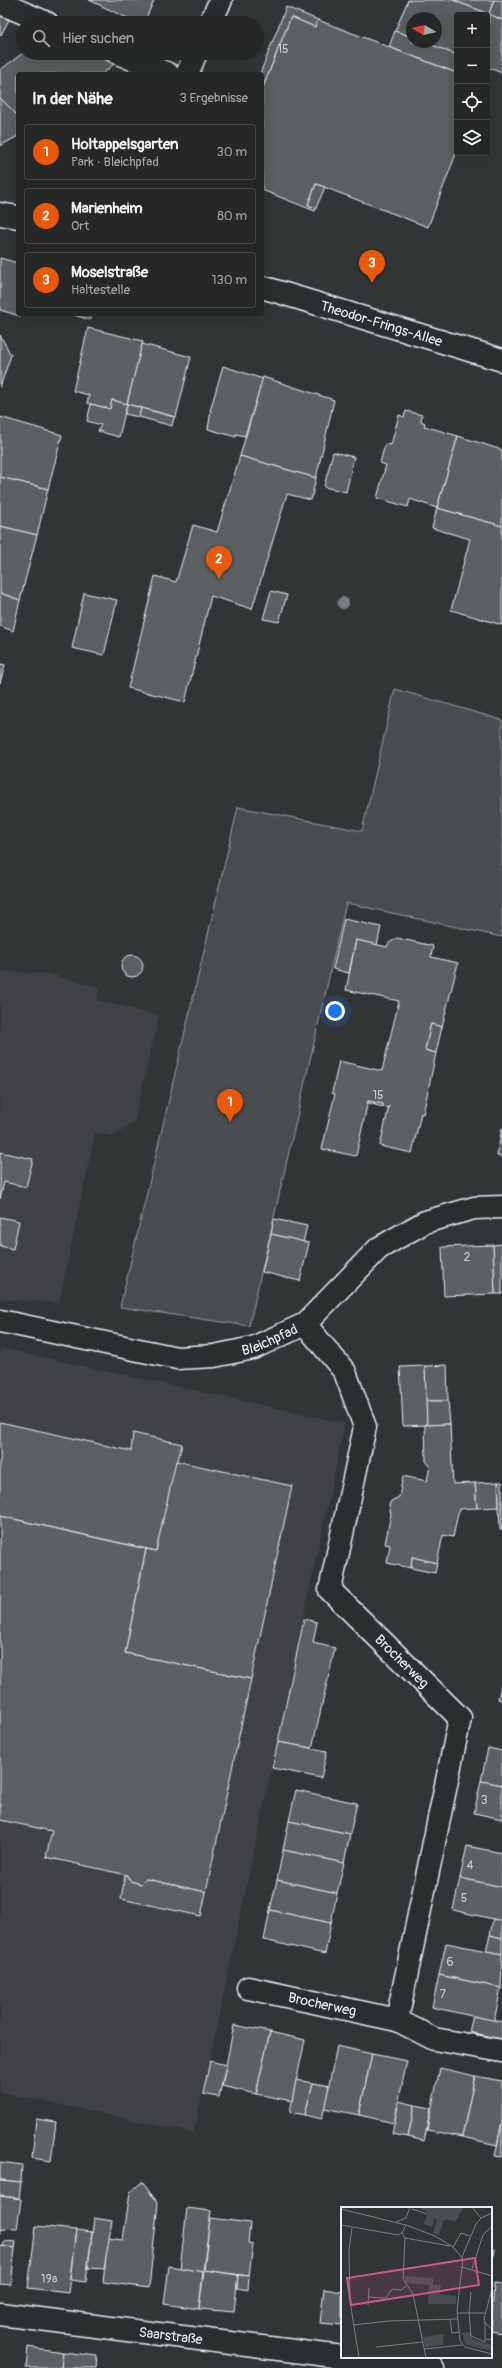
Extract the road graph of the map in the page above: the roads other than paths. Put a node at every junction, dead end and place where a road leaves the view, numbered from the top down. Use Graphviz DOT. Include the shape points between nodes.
graph roads {
  1 [pos="221,0"];
  2 [pos="0,3"];
  3 [pos="31,16"];
  4 [pos="213,16"];
  5 [pos="135,60"];
  6 [pos="193,60"];
  7 [pos="163,72"];
  8 [pos="188,72"];
  9 [pos="0,214"];
  10 [pos="16,216"];
  11 [pos="264,288"];
  12 [pos="502,360"];
  13 [pos="502,1208"];
  14 [pos="0,1321"];
  15 [pos="305,1324"];
  16 [pos="248,1988"];
  17 [pos="397,2020"];
  18 [pos="502,2051"];
  19 [pos="0,2314"];
  20 [pos="341,2357"];
  21 [pos="351,2358"];
  22 [pos="429,2368"];
  23 [pos="433,2368"];
  1 -- 4 [label="street"];
  2 -- 3 [label="street"];
  5 -- 7 [label="street"];
  6 -- 8 [label="street"];
  9 -- 10 [label="street"];
  11 -- 12 [label="street, Theodor-Frings-Allee"];
  13 -- 15 [label="street, Bleichpfad" via="474,1208 425,1222 379,1248"];
  14 -- 15 [label="street, Bleichpfad" via="176,1358 214,1356 253,1348"];
  15 -- 17 [label="street, Brocherweg" via="345,1372 365,1427 330,1590 460,1718"];
  16 -- 17 [label="street, Brocherweg"];
  17 -- 18 [label="street, Brocherweg" via="434,2039"];
  19 -- 20 [label="street, Saarstraße"];
  21 -- 22 [label="street, Saarstraße"];
  22 -- 23 [label="street, Saarstraße"];
}
